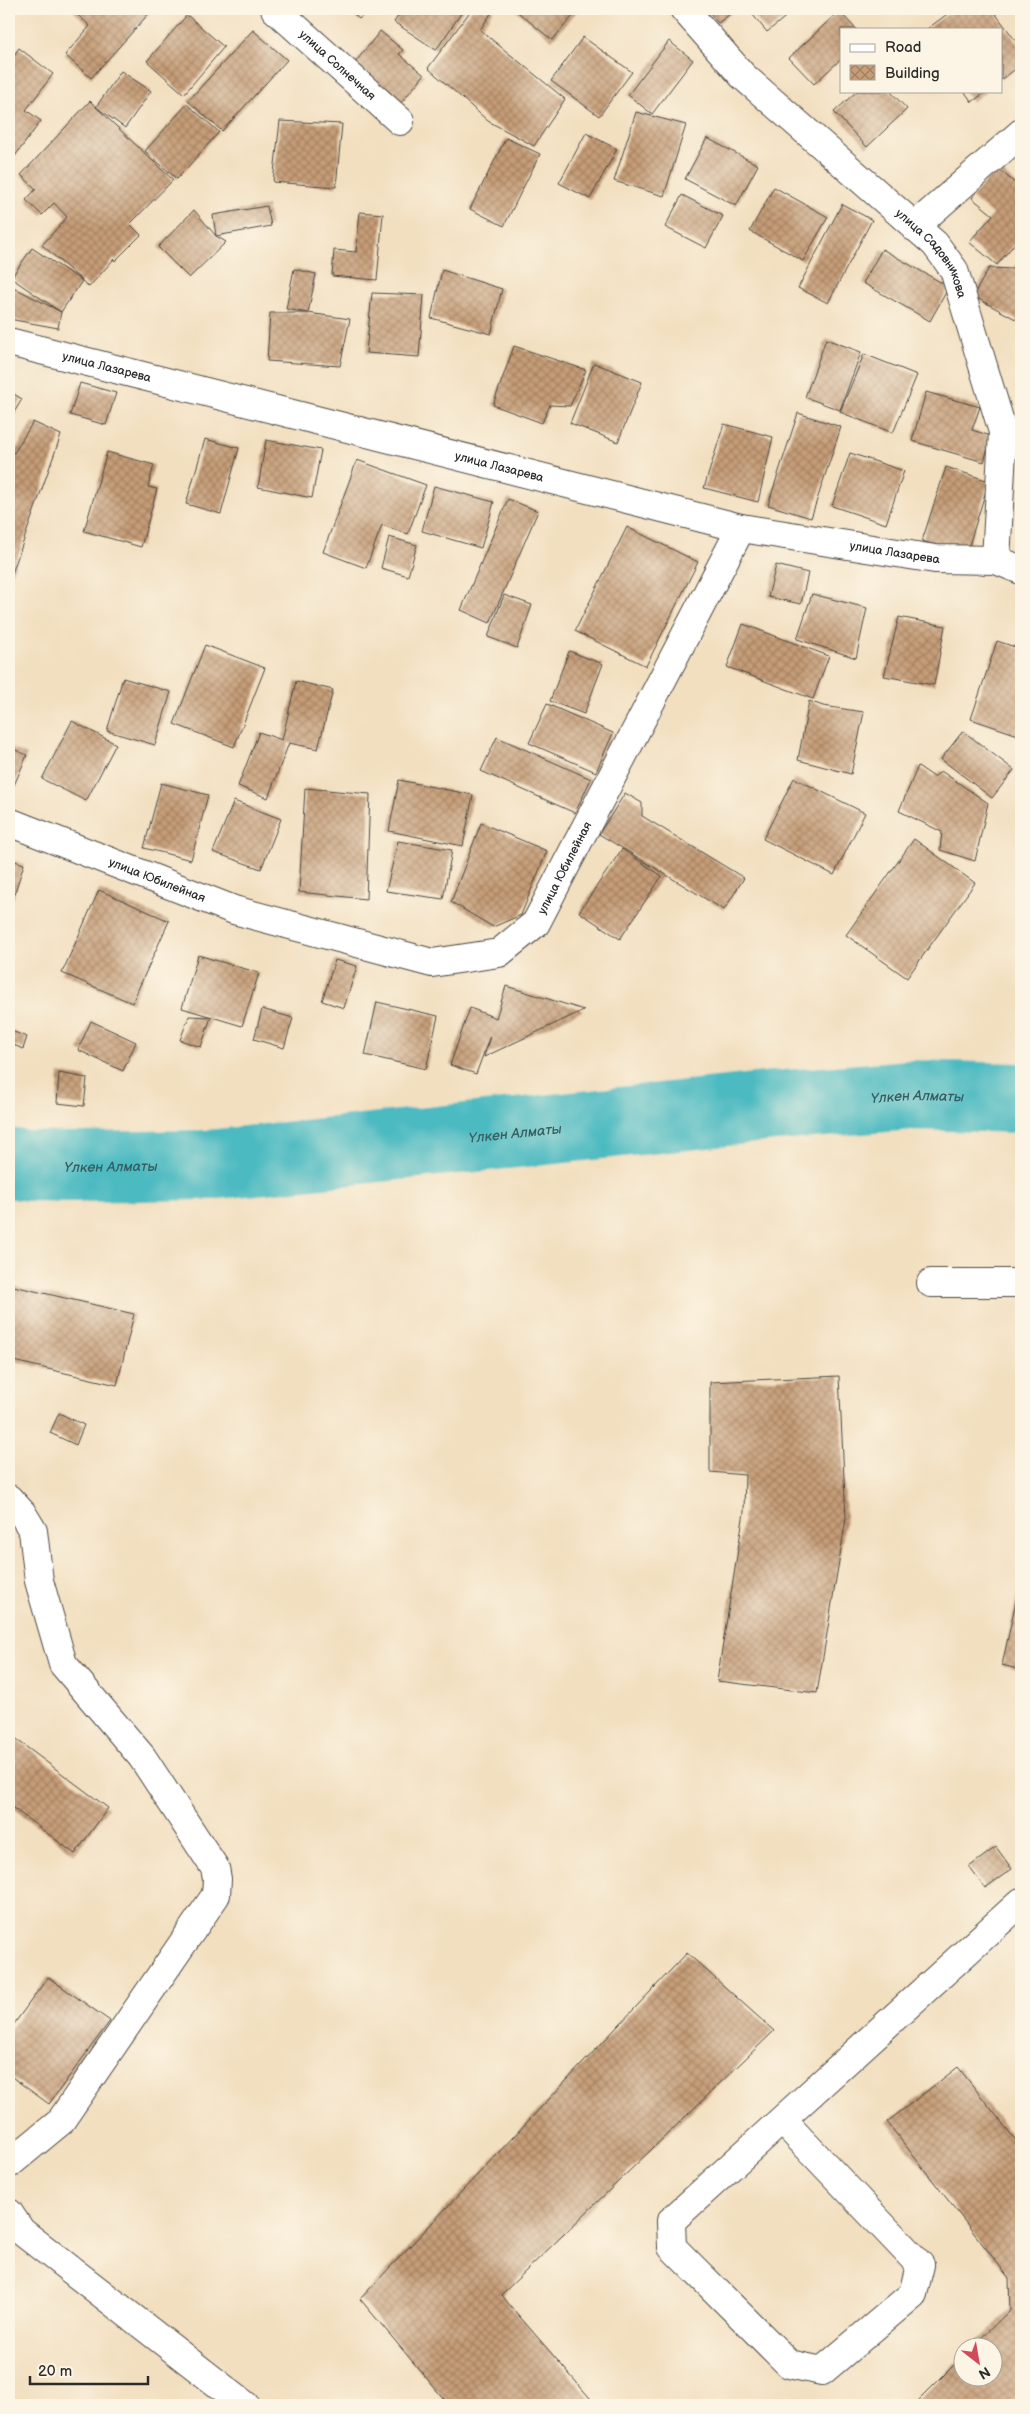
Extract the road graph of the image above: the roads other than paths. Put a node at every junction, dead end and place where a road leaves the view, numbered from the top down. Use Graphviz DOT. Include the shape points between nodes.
graph roads {
  1 [pos="275,9"];
  2 [pos="684,9"];
  3 [pos="400,121"];
  4 [pos="1021,133"];
  5 [pos="914,226"];
  6 [pos="9,342"];
  7 [pos="741,528"];
  8 [pos="996,560"];
  9 [pos="1021,570"];
  10 [pos="9,822"];
  11 [pos="932,1283"];
  12 [pos="1021,1284"];
  13 [pos="9,1499"];
  14 [pos="1021,1902"];
  15 [pos="782,2120"];
  16 [pos="9,2164"];
  17 [pos="9,2213"];
  18 [pos="245,2405"];
  1 -- 3 [label="street, улица Солнечная"];
  2 -- 5 [label="street, улица Садовникова" via="743,76"];
  4 -- 5 [label="street"];
  5 -- 8 [label="street, улица Садовникова" via="935,244 954,270 1003,432"];
  6 -- 7 [label="street, улица Лазарева"];
  7 -- 8 [label="street, улица Лазарева" via="934,560"];
  7 -- 10 [label="street, улица Юбилейная" via="536,923 498,953 432,963 234,910"];
  8 -- 9 [label="street"];
  11 -- 12 [label="street"];
  13 -- 16 [label="street" via="33,1532 39,1581 63,1664 142,1757 215,1868 217,1879 216,1895 60,2122"];
  14 -- 15 [label="street"];
  15 -- 15 [label="street" via="671,2221 672,2247 789,2364 822,2371 914,2294 920,2265"];
  17 -- 18 [label="street" via="21,2231"];
}
